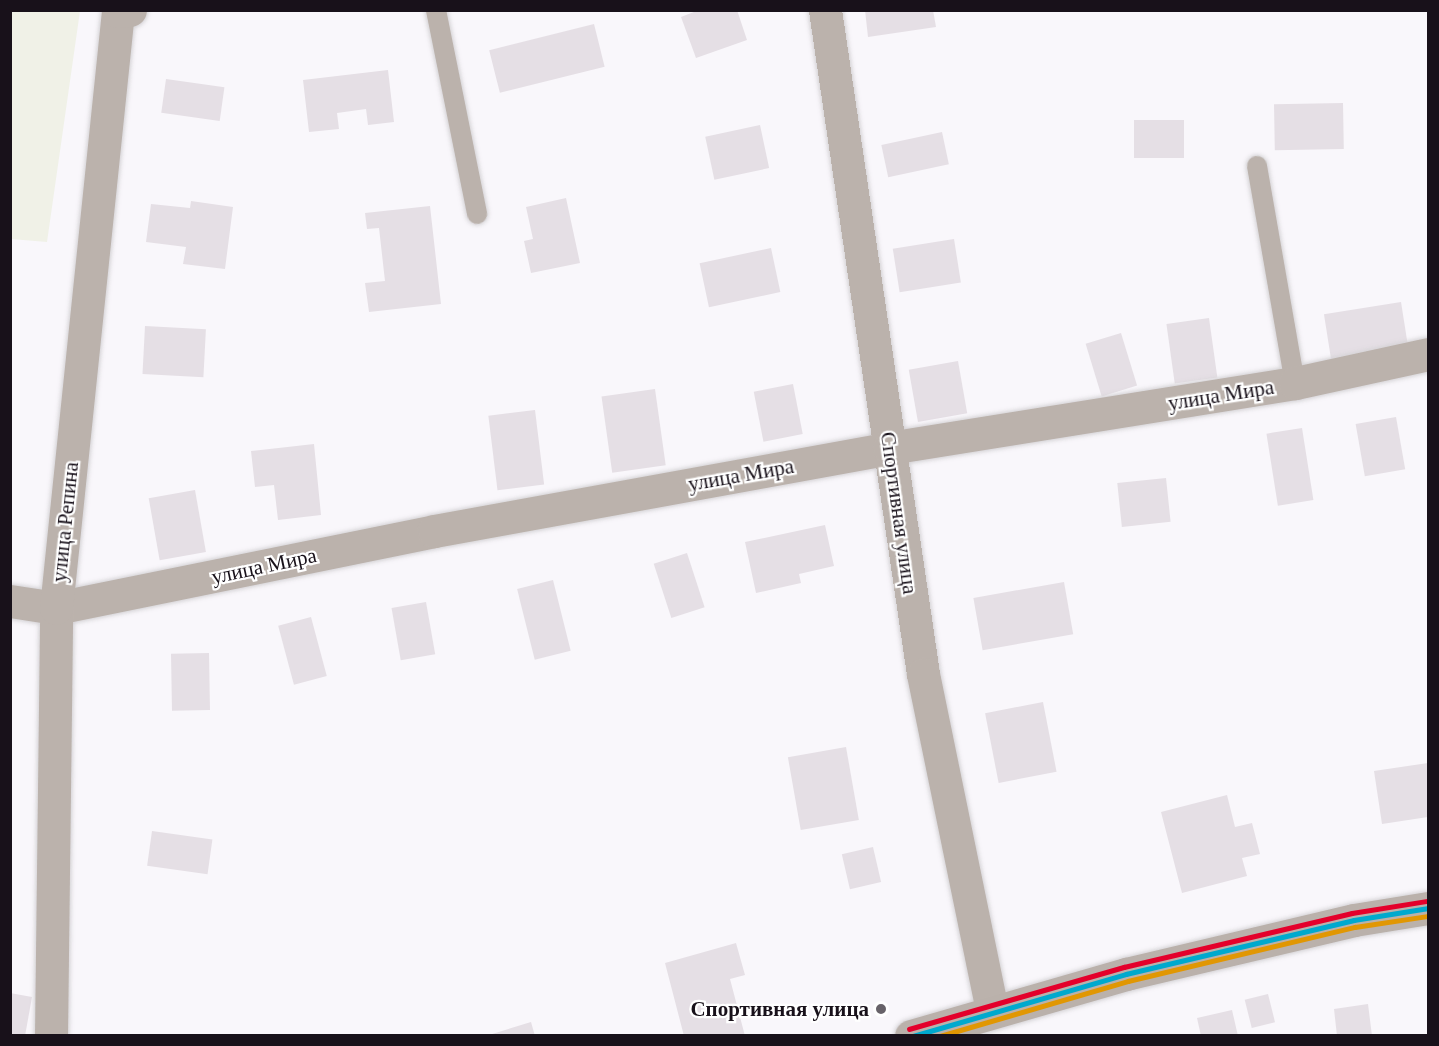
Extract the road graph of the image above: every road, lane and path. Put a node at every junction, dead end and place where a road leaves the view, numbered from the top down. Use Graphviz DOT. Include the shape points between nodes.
graph roads {
  1 [pos="130,10"];
  2 [pos="436,10"];
  3 [pos="825,10"];
  4 [pos="118,11"];
  5 [pos="1257,166"];
  6 [pos="477,214"];
  7 [pos="1428,354"];
  8 [pos="1295,383"];
  9 [pos="889,448"];
  10 [pos="10,601"];
  11 [pos="56,609"];
  12 [pos="1428,908"];
  13 [pos="992,1011"];
  14 [pos="924,1033"];
  15 [pos="51,1035"];
  1 -- 4 [label="street"];
  2 -- 6 [label="lane"];
  3 -- 9 [label="street, Спортивная улица"];
  4 -- 11 [label="street, улица Репина"];
  5 -- 8 [label="lane"];
  7 -- 8 [label="street, улица Мира"];
  8 -- 9 [label="street, улица Мира"];
  9 -- 11 [label="street, улица Мира" via="434,531"];
  9 -- 13 [label="street, Спортивная улица" via="923,674"];
  10 -- 11 [label="street"];
  11 -- 15 [label="street, улица Репина"];
  12 -- 13 [label="main road" via="1354,920"];
  13 -- 14 [label="main road"];
}
